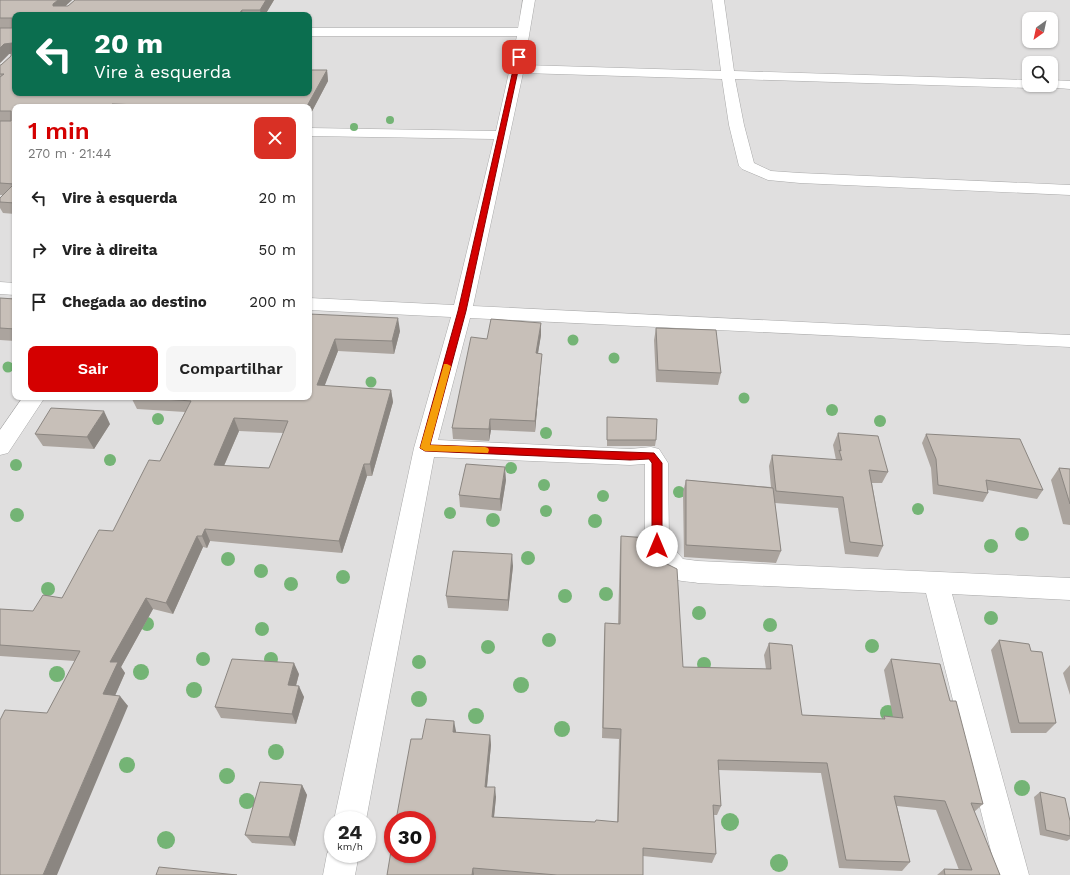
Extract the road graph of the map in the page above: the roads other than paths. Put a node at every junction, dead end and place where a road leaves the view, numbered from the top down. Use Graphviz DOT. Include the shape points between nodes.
graph roads {
  1 [pos="529,0"];
  2 [pos="718,0"];
  3 [pos="312,32"];
  4 [pos="523,32"];
  5 [pos="516,69"];
  6 [pos="727,75"];
  7 [pos="1022,84"];
  8 [pos="1058,84"];
  9 [pos="1070,85"];
  10 [pos="312,132"];
  11 [pos="501,135"];
  12 [pos="1070,190"];
  13 [pos="0,288"];
  14 [pos="12,289"];
  15 [pos="312,304"];
  16 [pos="462,311"];
  17 [pos="1070,341"];
  18 [pos="32,400"];
  19 [pos="0,447"];
  20 [pos="425,448"];
  21 [pos="936,584"];
  22 [pos="1070,589"];
  23 [pos="352,811"];
  24 [pos="341,863"];
  25 [pos="339,875"];
  26 [pos="1013,875"];
  1 -- 4 [label="street"];
  2 -- 6 [label="street"];
  3 -- 4 [label="street"];
  4 -- 5 [label="street"];
  5 -- 6 [label="street"];
  5 -- 11 [label="street"];
  6 -- 7 [label="street"];
  6 -- 12 [label="street" via="747,166 768,175"];
  8 -- 9 [label="street"];
  10 -- 11 [label="street"];
  11 -- 16 [label="street"];
  13 -- 14 [label="street"];
  15 -- 16 [label="street"];
  16 -- 17 [label="street"];
  16 -- 20 [label="street"];
  18 -- 19 [label="street"];
  20 -- 21 [label="street" via="651,456 657,463 657,546 676,569"];
  20 -- 23 [label="street"];
  21 -- 22 [label="street"];
  21 -- 26 [label="street"];
  24 -- 25 [label="street"];
}
